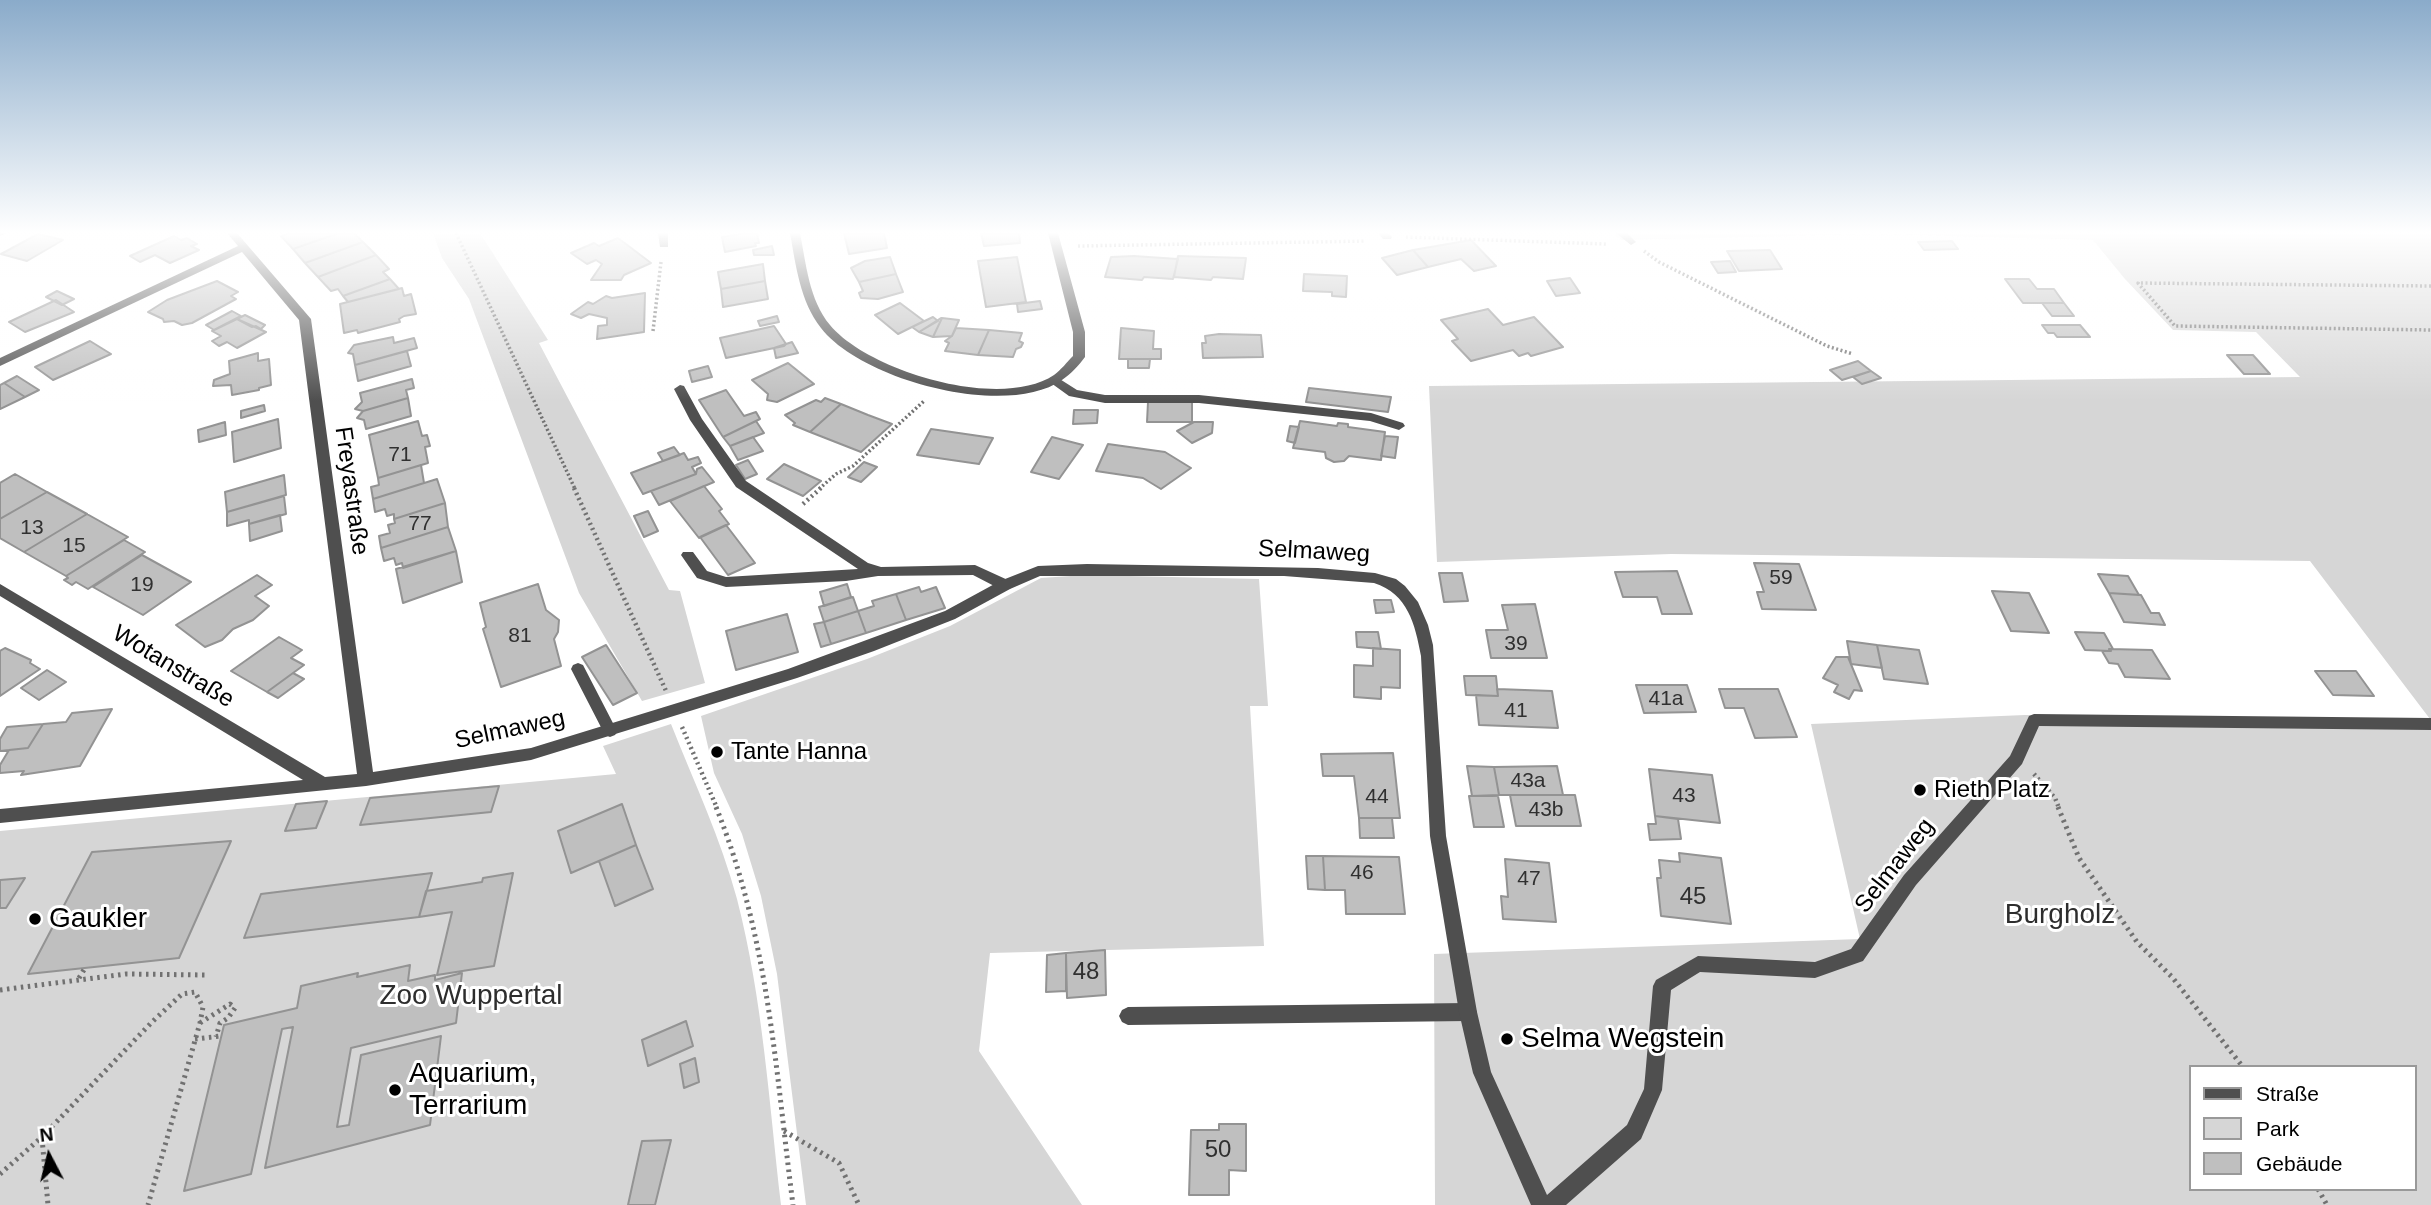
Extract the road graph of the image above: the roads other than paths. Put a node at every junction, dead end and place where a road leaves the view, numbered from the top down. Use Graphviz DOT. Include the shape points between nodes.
graph roads {
  1 [pos="154,289"];
  2 [pos="280,289"];
  3 [pos="808,289"];
  4 [pos="1069,289"];
  5 [pos="0,362"];
  6 [pos="1055,380"];
  7 [pos="680,390"];
  8 [pos="1399,426"];
  9 [pos="688,555"];
  10 [pos="881,572"];
  11 [pos="1005,585"];
  12 [pos="0,589"];
  13 [pos="578,669"];
  14 [pos="2431,724"];
  15 [pos="610,731"];
  16 [pos="366,780"];
  17 [pos="323,784"];
  18 [pos="0,816"];
  19 [pos="1468,1012"];
  20 [pos="1128,1016"];
  21 [pos="1541,1205"];
  22 [pos="1551,1205"];
  1 -- 5 [label="street"];
  2 -- 16 [label="street, Freyastraße" via="305,319"];
  3 -- 6 [label="street" via="826,327 855,353 884,369 940,386 994,391"];
  4 -- 6 [label="street" via="1079,357"];
  6 -- 8 [label="street" via="1073,393 1105,399 1199,399 1371,417"];
  7 -- 10 [label="street" via="741,484 863,566"];
  9 -- 10 [label="street" via="702,575 726,582"];
  10 -- 11 [label="street" via="975,570"];
  11 -- 15 [label="street, Selmaweg" via="950,615 869,647"];
  11 -- 19 [label="street, Selmaweg" via="1046,570 1310,574 1387,581 1404,591 1417,611 1429,656 1438,836"];
  12 -- 17 [label="street, Wotanstraße"];
  13 -- 15 [label="street"];
  14 -- 22 [label="street, Selmaweg" via="2034,720 2016,760 1910,880 1857,955 1815,970 1698,964 1662,986 1653,1090 1634,1132"];
  15 -- 16 [label="street, Selmaweg" via="531,754"];
  16 -- 17 [label="street, Selmaweg"];
  17 -- 18 [label="street, Selmaweg"];
  19 -- 20 [label="street"];
  19 -- 21 [label="street, Selmaweg" via="1482,1073"];
}
